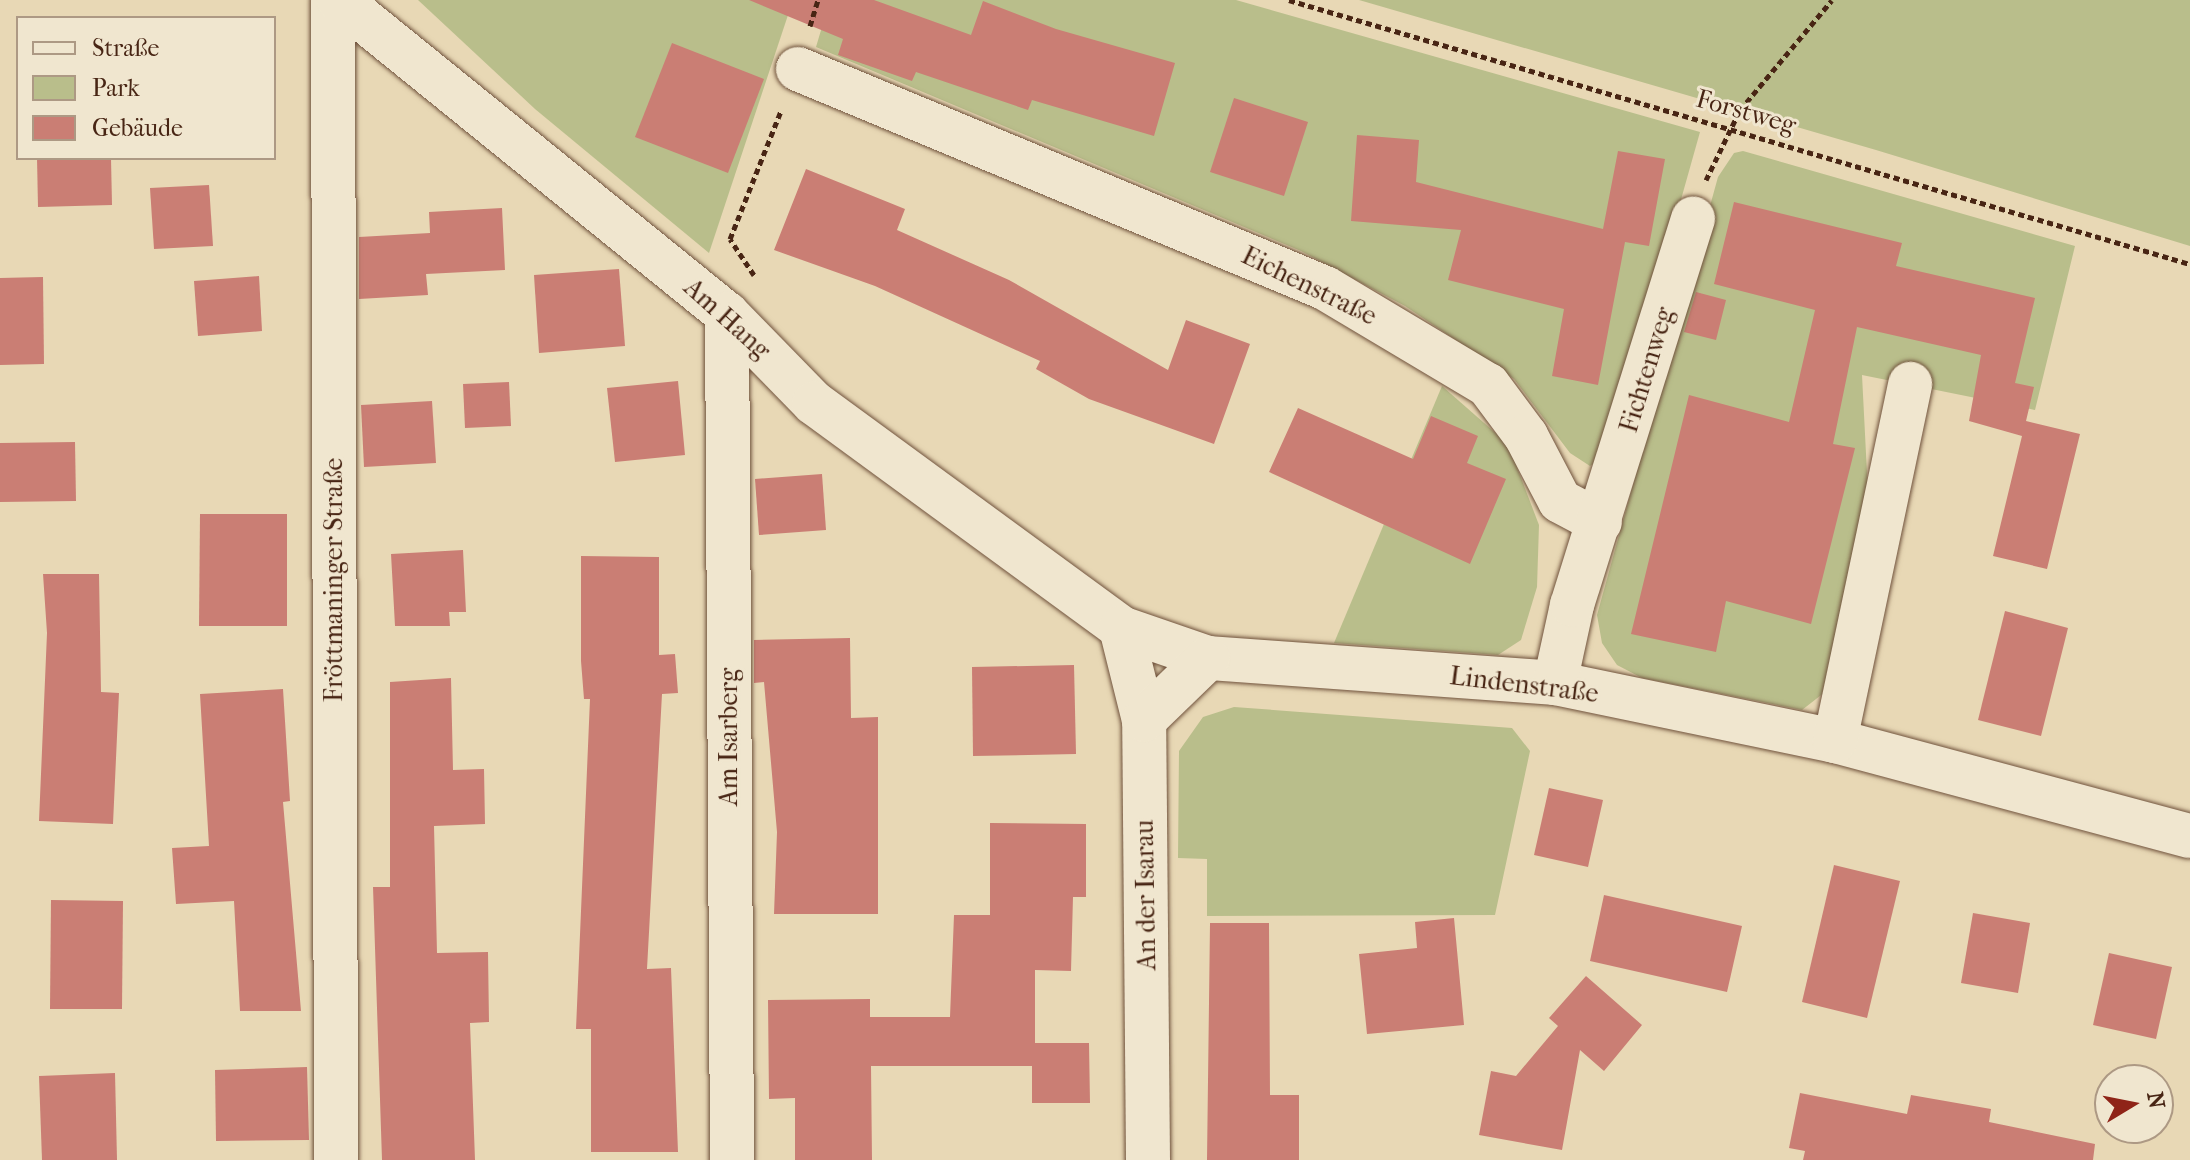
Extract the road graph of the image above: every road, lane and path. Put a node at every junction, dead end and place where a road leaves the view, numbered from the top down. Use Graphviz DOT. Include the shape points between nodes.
graph roads {
  1 [pos="336,0"];
  2 [pos="1289,0"];
  3 [pos="1832,0"];
  4 [pos="798,69"];
  5 [pos="1730,128"];
  6 [pos="1693,219"];
  7 [pos="730,239"];
  8 [pos="2190,264"];
  9 [pos="727,314"];
  10 [pos="1910,384"];
  11 [pos="1600,522"];
  12 [pos="1121,628"];
  13 [pos="1208,658"];
  14 [pos="1555,683"];
  15 [pos="1144,720"];
  16 [pos="1835,741"];
  17 [pos="2190,836"];
  18 [pos="336,1160"];
  19 [pos="732,1160"];
  20 [pos="1148,1160"];
  1 -- 9 [label="street, Am Hang"];
  1 -- 18 [label="street, Fröttmaninger Straße"];
  2 -- 5 [label="path, Forstweg"];
  3 -- 5 [label="path"];
  4 -- 7 [label="path"];
  4 -- 11 [label="street, Eichenstraße" via="1325,288 1488,385 1526,436 1560,501"];
  5 -- 6 [label="path"];
  5 -- 8 [label="path, Forstweg"];
  6 -- 11 [label="street, Fichtenweg"];
  9 -- 12 [label="street, Am Hang" via="814,403"];
  9 -- 19 [label="street, Am Isarberg"];
  10 -- 16 [label="street"];
  11 -- 14 [label="street" via="1572,605"];
  12 -- 13 [label="street, Am Hang"];
  12 -- 15 [label="street"];
  13 -- 14 [label="street, Lindenstraße"];
  13 -- 15 [label="street"];
  14 -- 16 [label="street, Lindenstraße"];
  15 -- 20 [label="street, An der Isarau"];
  16 -- 17 [label="street, Lindenstraße"];
}
